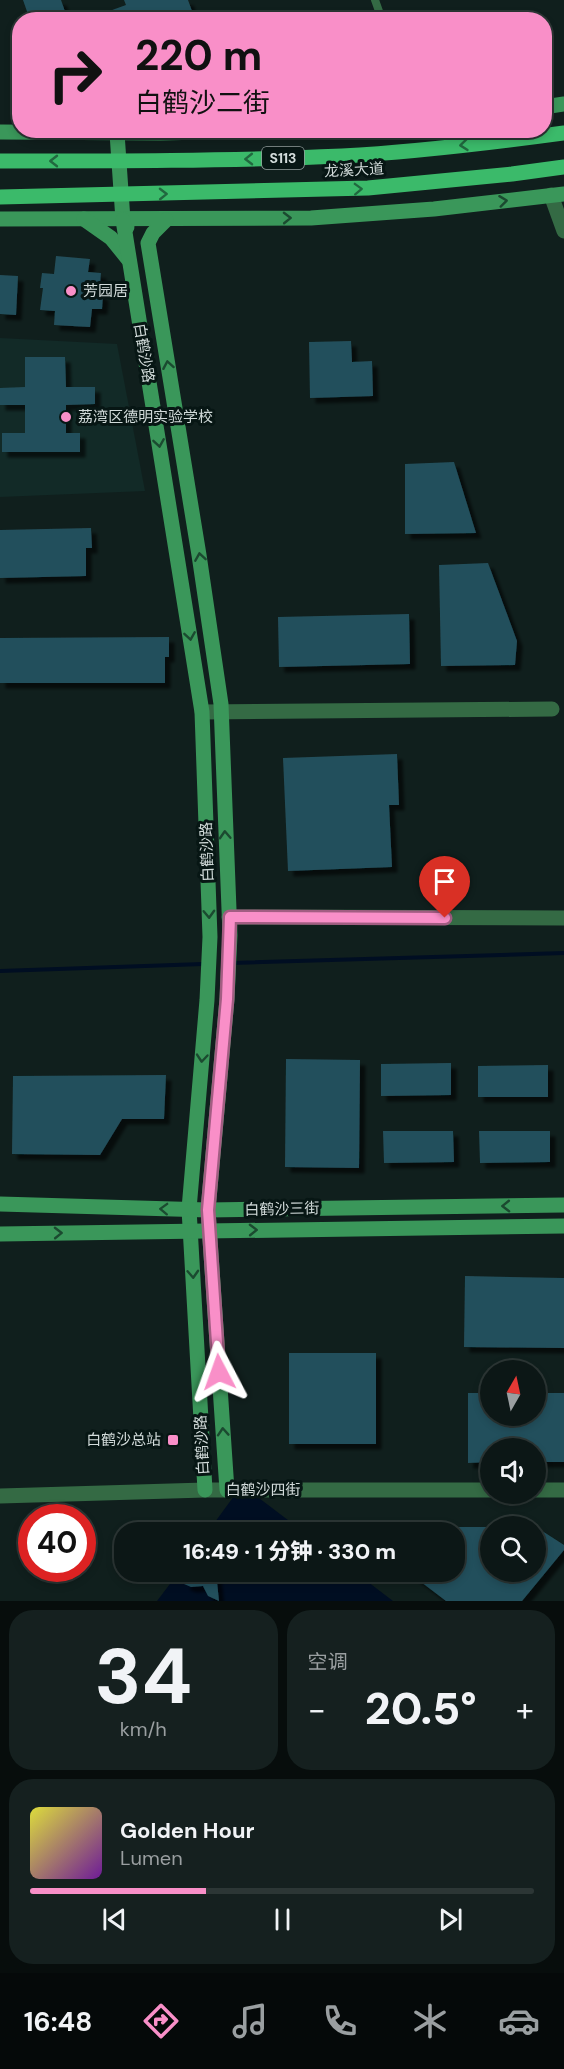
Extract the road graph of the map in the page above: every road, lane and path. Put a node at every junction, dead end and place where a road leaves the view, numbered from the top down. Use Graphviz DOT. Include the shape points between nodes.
graph roads {
  1 [pos="117,138"];
  2 [pos="522,138"];
  3 [pos="0,161"];
  4 [pos="564,167"];
  5 [pos="557,195"];
  6 [pos="0,197"];
  7 [pos="0,219"];
  8 [pos="84,219"];
  9 [pos="123,220"];
  10 [pos="166,220"];
  11 [pos="564,231"];
  12 [pos="130,261"];
  13 [pos="153,278"];
  14 [pos="552,709"];
  15 [pos="202,712"];
  16 [pos="221,712"];
  17 [pos="230,917"];
  18 [pos="564,918"];
  19 [pos="0,1204"];
  20 [pos="564,1205"];
  21 [pos="189,1209"];
  22 [pos="208,1210"];
  23 [pos="564,1226"];
  24 [pos="190,1231"];
  25 [pos="210,1231"];
  26 [pos="0,1234"];
  27 [pos="205,1490"];
  28 [pos="227,1490"];
  29 [pos="480,1490"];
  30 [pos="546,1490"];
  31 [pos="564,1490"];
  32 [pos="0,1496"];
  1 -- 9 [label="street, 白鹤沙路"];
  2 -- 3 [label="main road, 龙溪大道 / S113, one-way, bridge" via="344,156"];
  6 -- 4 [label="main road, 龙溪大道 / S113, one-way, bridge" via="368,188"];
  10 -- 5 [label="street, one-way" via="368,215"];
  5 -- 11 [label="street"];
  7 -- 8 [label="street"];
  8 -- 9 [label="street"];
  8 -- 12 [label="street" via="111,238"];
  9 -- 10 [label="street"];
  9 -- 12 [label="street, 白鹤沙路"];
  9 -- 13 [label="street"];
  10 -- 13 [label="street, 白鹤沙路" via="148,243"];
  12 -- 15 [label="street, 白鹤沙路, one-way"];
  16 -- 13 [label="street, 白鹤沙路, one-way" via="200,555"];
  14 -- 16 [label="street"];
  15 -- 16 [label="street"];
  15 -- 21 [label="street, 白鹤沙路, one-way" via="210,937"];
  17 -- 16 [label="street, 白鹤沙路, one-way"];
  17 -- 18 [label="street"];
  17 -- 22 [label="street, 白鹤沙路" via="227,999"];
  21 -- 19 [label="street, 白鹤沙三街, one-way"];
  20 -- 22 [label="street, 白鹤沙三街, one-way"];
  21 -- 22 [label="street, 白鹤沙三街"];
  21 -- 24 [label="street, 白鹤沙路"];
  22 -- 25 [label="street, 白鹤沙路"];
  25 -- 23 [label="street, 白鹤沙三街, one-way"];
  24 -- 25 [label="street, 白鹤沙三街"];
  26 -- 24 [label="street, 白鹤沙三街, one-way"];
  24 -- 27 [label="street, 白鹤沙路, one-way"];
  28 -- 25 [label="street, 白鹤沙路, one-way"];
  27 -- 28 [label="street, 白鹤沙四街"];
  27 -- 32 [label="street, 白鹤沙四街"];
  28 -- 29 [label="street, 白鹤沙四街"];
  30 -- 31 [label="street"];
}
